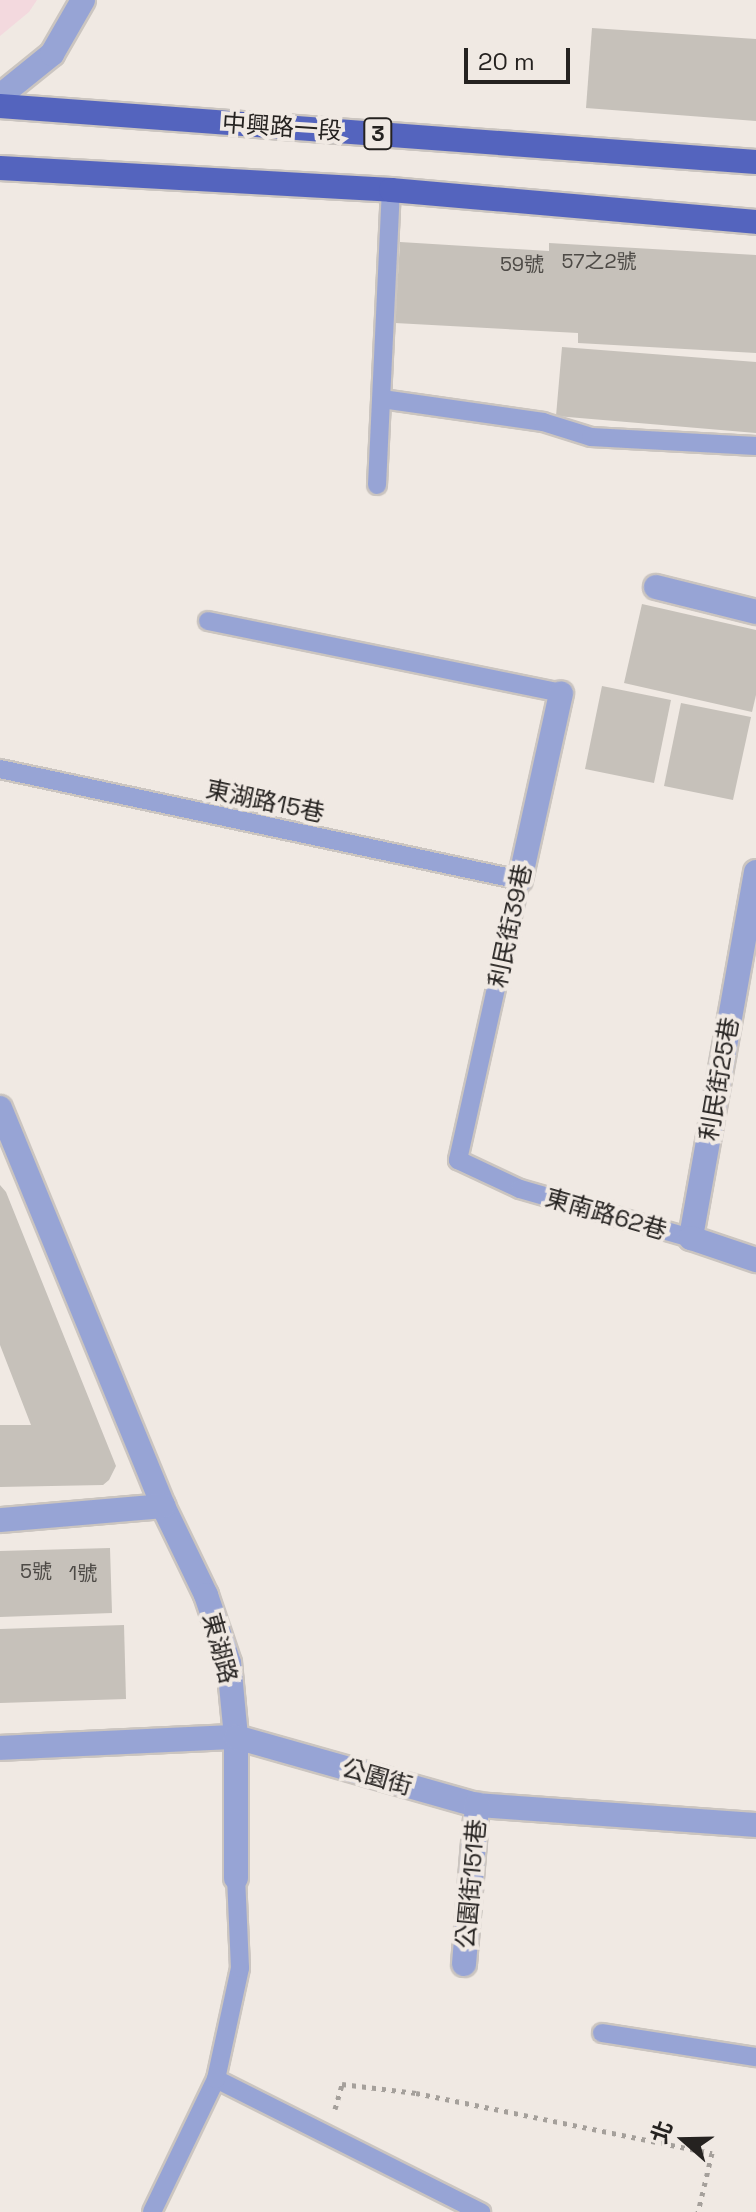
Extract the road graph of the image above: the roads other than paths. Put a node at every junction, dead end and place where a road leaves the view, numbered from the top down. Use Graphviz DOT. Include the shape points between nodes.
graph roads {
  1 [pos="83,0"];
  2 [pos="0,96"];
  3 [pos="0,106"];
  4 [pos="756,162"];
  5 [pos="0,168"];
  6 [pos="391,190"];
  7 [pos="756,222"];
  8 [pos="382,399"];
  9 [pos="756,446"];
  10 [pos="377,485"];
  11 [pos="656,587"];
  12 [pos="756,612"];
  13 [pos="208,621"];
  14 [pos="561,693"];
  15 [pos="0,769"];
  16 [pos="756,872"];
  17 [pos="520,880"];
  18 [pos="0,1108"];
  19 [pos="7,1145"];
  20 [pos="458,1160"];
  21 [pos="691,1238"];
  22 [pos="756,1260"];
  23 [pos="163,1506"];
  24 [pos="0,1520"];
  25 [pos="236,1737"];
  26 [pos="0,1748"];
  27 [pos="477,1805"];
  28 [pos="756,1825"];
  29 [pos="236,1878"];
  30 [pos="464,1964"];
  31 [pos="602,2033"];
  32 [pos="756,2057"];
  33 [pos="216,2079"];
  34 [pos="476,2211"];
  35 [pos="152,2212"];
  1 -- 2 [label="street" via="52,54"];
  3 -- 4 [label="main road, 中興路一段 / 3"];
  5 -- 6 [label="main road"];
  6 -- 7 [label="main road"];
  6 -- 8 [label="lane"];
  8 -- 9 [label="lane" via="543,422 591,437"];
  8 -- 10 [label="lane"];
  11 -- 12 [label="street"];
  13 -- 14 [label="lane"];
  14 -- 17 [label="street, 利民街39巷"];
  15 -- 17 [label="lane, 東湖路15巷"];
  16 -- 21 [label="street, 利民街25巷"];
  17 -- 20 [label="lane, 利民街39巷"];
  18 -- 19 [label="street, 東湖路"];
  19 -- 23 [label="street, 東湖路"];
  20 -- 21 [label="lane, 東南路62巷" via="520,1189"];
  21 -- 22 [label="street, 東南路62巷"];
  23 -- 24 [label="street"];
  23 -- 25 [label="street, 東湖路" via="206,1595 229,1663"];
  25 -- 26 [label="street, 公園街"];
  25 -- 27 [label="street, 公園街"];
  25 -- 29 [label="street, 東湖路"];
  27 -- 28 [label="street, 公園街"];
  27 -- 30 [label="street, 公園街151巷"];
  29 -- 33 [label="lane, 東湖路" via="240,1968"];
  31 -- 32 [label="lane"];
  33 -- 34 [label="lane"];
  33 -- 35 [label="lane, 東湖路"];
}
